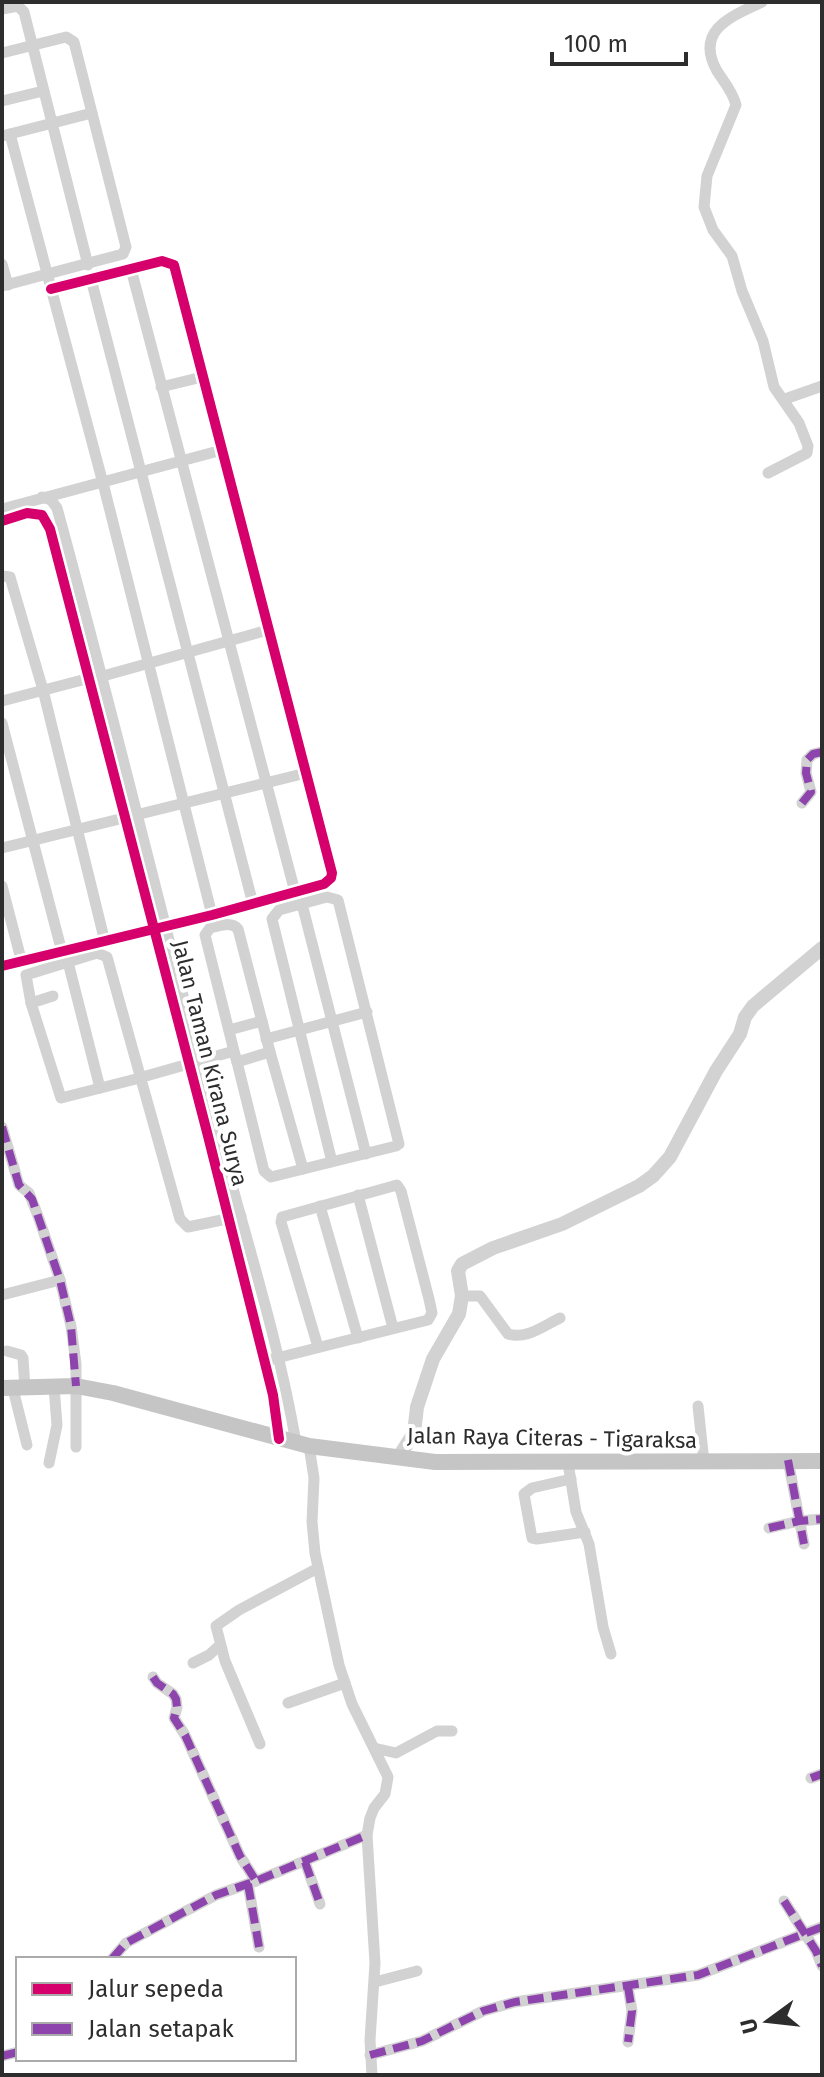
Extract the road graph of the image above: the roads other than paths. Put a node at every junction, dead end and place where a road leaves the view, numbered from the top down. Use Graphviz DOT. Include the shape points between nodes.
graph roads {
  1 [pos="762,2"];
  2 [pos="2,9"];
  3 [pos="32,46"];
  4 [pos="2,53"];
  5 [pos="43,91"];
  6 [pos="2,101"];
  7 [pos="92,113"];
  8 [pos="51,124"];
  9 [pos="6,135"];
  10 [pos="2,264"];
  11 [pos="88,265"];
  12 [pos="131,269"];
  13 [pos="47,274"];
  14 [pos="91,279"];
  15 [pos="5,286"];
  16 [pos="51,289"];
  17 [pos="202,377"];
  18 [pos="822,386"];
  19 [pos="161,387"];
  20 [pos="785,399"];
  21 [pos="222,450"];
  22 [pos="181,461"];
  23 [pos="141,472"];
  24 [pos="768,473"];
  25 [pos="102,483"];
  26 [pos="42,497"];
  27 [pos="2,509"];
  28 [pos="2,521"];
  29 [pos="2,576"];
  30 [pos="268,630"];
  31 [pos="227,641"];
  32 [pos="187,652"];
  33 [pos="148,664"];
  34 [pos="97,677"];
  35 [pos="43,690"];
  36 [pos="2,701"];
  37 [pos="2,723"];
  38 [pos="822,752"];
  39 [pos="306,773"];
  40 [pos="265,782"];
  41 [pos="224,793"];
  42 [pos="185,803"];
  43 [pos="802,803"];
  44 [pos="132,816"];
  45 [pos="76,830"];
  46 [pos="31,842"];
  47 [pos="2,848"];
  48 [pos="2,886"];
  49 [pos="295,892"];
  50 [pos="253,904"];
  51 [pos="302,904"];
  52 [pos="212,915"];
  53 [pos="161,927"];
  54 [pos="105,942"];
  55 [pos="822,948"];
  56 [pos="65,957"];
  57 [pos="22,963"];
  58 [pos="2,966"];
  59 [pos="53,996"];
  60 [pos="31,1003"];
  61 [pos="367,1012"];
  62 [pos="333,1020"];
  63 [pos="262,1021"];
  64 [pos="229,1030"];
  65 [pos="299,1031"];
  66 [pos="266,1039"];
  67 [pos="270,1052"];
  68 [pos="236,1056"];
  69 [pos="195,1063"];
  70 [pos="139,1078"];
  71 [pos="100,1088"];
  72 [pos="2,1127"];
  73 [pos="366,1154"];
  74 [pos="332,1162"];
  75 [pos="303,1169"];
  76 [pos="358,1195"];
  77 [pos="320,1206"];
  78 [pos="241,1216"];
  79 [pos="228,1219"];
  80 [pos="60,1280"];
  81 [pos="2,1295"];
  82 [pos="462,1296"];
  83 [pos="560,1318"];
  84 [pos="393,1328"];
  85 [pos="358,1338"];
  86 [pos="318,1347"];
  87 [pos="7,1351"];
  88 [pos="277,1358"];
  89 [pos="265,1362"];
  90 [pos="76,1386"];
  91 [pos="54,1387"];
  92 [pos="13,1389"];
  93 [pos="698,1406"];
  94 [pos="279,1439"];
  95 [pos="303,1444"];
  96 [pos="27,1445"];
  97 [pos="76,1447"];
  98 [pos="398,1458"];
  99 [pos="788,1460"];
  100 [pos="822,1461"];
  101 [pos="704,1462"];
  102 [pos="49,1463"];
  103 [pos="569,1471"];
  104 [pos="822,1519"];
  105 [pos="799,1521"];
  106 [pos="769,1528"];
  107 [pos="585,1532"];
  108 [pos="804,1544"];
  109 [pos="318,1568"];
  110 [pos="220,1645"];
  111 [pos="611,1654"];
  112 [pos="193,1663"];
  113 [pos="153,1677"];
  114 [pos="345,1683"];
  115 [pos="288,1703"];
  116 [pos="452,1731"];
  117 [pos="260,1744"];
  118 [pos="374,1748"];
  119 [pos="367,1835"];
  120 [pos="305,1862"];
  121 [pos="252,1883"];
  122 [pos="784,1901"];
  123 [pos="320,1904"];
  124 [pos="822,1927"];
  125 [pos="805,1933"];
  126 [pos="259,1947"];
  127 [pos="114,1957"];
  128 [pos="822,1966"];
  129 [pos="417,1971"];
  130 [pos="375,1982"];
  131 [pos="628,1987"];
  132 [pos="628,2042"];
  133 [pos="370,2055"];
  134 [pos="372,2075"];
  1 -- 20 [label="street" via="717,25 713,34 715,68 736,105 707,176 704,207 732,256 774,387"];
  2 -- 3 [label="street" via="22,9"];
  3 -- 4 [label="street"];
  3 -- 5 [label="street"];
  3 -- 7 [label="street" via="71,38"];
  5 -- 6 [label="street"];
  5 -- 8 [label="street"];
  7 -- 8 [label="street"];
  7 -- 11 [label="street" via="126,247 123,254"];
  8 -- 9 [label="street"];
  8 -- 11 [label="street"];
  9 -- 13 [label="street"];
  10 -- 15 [label="street"];
  11 -- 13 [label="street"];
  12 -- 14 [label="street"];
  12 -- 17 [label="street" via="162,261 174,265"];
  12 -- 19 [label="street"];
  13 -- 15 [label="street"];
  13 -- 16 [label="street"];
  14 -- 16 [label="street"];
  14 -- 23 [label="street"];
  16 -- 25 [label="street"];
  17 -- 19 [label="street"];
  17 -- 21 [label="street"];
  18 -- 20 [label="street"];
  19 -- 22 [label="street"];
  20 -- 24 [label="street" via="808,450"];
  21 -- 22 [label="street"];
  21 -- 30 [label="street"];
  22 -- 23 [label="street"];
  22 -- 31 [label="street"];
  23 -- 25 [label="street"];
  23 -- 32 [label="street"];
  25 -- 26 [label="street"];
  25 -- 33 [label="street"];
  26 -- 27 [label="street"];
  26 -- 34 [label="street, Jalan Taman Kirana Surya" via="57,508"];
  28 -- 34 [label="street, Jalan Taman Kirana Surya" via="27,513 42,515"];
  29 -- 35 [label="street" via="10,577"];
  30 -- 31 [label="street"];
  30 -- 39 [label="street"];
  31 -- 32 [label="street"];
  31 -- 40 [label="street"];
  32 -- 33 [label="street"];
  32 -- 41 [label="street"];
  33 -- 34 [label="street"];
  33 -- 42 [label="street"];
  34 -- 35 [label="street"];
  34 -- 44 [label="street, Jalan Taman Kirana Surya"];
  35 -- 36 [label="street"];
  35 -- 45 [label="street"];
  37 -- 46 [label="street"];
  38 -- 43 [label="street" via="807,760 811,792"];
  39 -- 40 [label="street"];
  39 -- 49 [label="street" via="332,873 324,884"];
  40 -- 41 [label="street"];
  40 -- 49 [label="street"];
  41 -- 42 [label="street"];
  41 -- 50 [label="street"];
  42 -- 44 [label="street"];
  42 -- 52 [label="street"];
  44 -- 45 [label="street"];
  44 -- 53 [label="street, Jalan Taman Kirana Surya"];
  45 -- 46 [label="street"];
  45 -- 54 [label="street"];
  46 -- 47 [label="street"];
  46 -- 56 [label="street"];
  48 -- 57 [label="street"];
  49 -- 50 [label="street"];
  50 -- 52 [label="street"];
  51 -- 61 [label="street" via="327,897 338,900"];
  51 -- 62 [label="street"];
  51 -- 65 [label="street" via="279,910 272,919"];
  52 -- 53 [label="street"];
  53 -- 54 [label="street"];
  53 -- 69 [label="street, Jalan Taman Kirana Surya"];
  54 -- 56 [label="street"];
  55 -- 82 [label="street" via="753,1006 662,1167 639,1186 562,1224 466,1260 458,1271"];
  56 -- 57 [label="street"];
  56 -- 60 [label="street" via="28,973"];
  56 -- 70 [label="street" via="107,957"];
  56 -- 71 [label="street"];
  57 -- 58 [label="street"];
  59 -- 60 [label="street"];
  60 -- 71 [label="street" via="61,1098"];
  61 -- 62 [label="street"];
  61 -- 73 [label="street" via="399,1143"];
  62 -- 65 [label="street"];
  62 -- 73 [label="street"];
  63 -- 64 [label="street"];
  63 -- 64 [label="street" via="238,929 229,924 210,928 205,935"];
  63 -- 66 [label="street"];
  64 -- 68 [label="street"];
  65 -- 66 [label="street"];
  65 -- 74 [label="street"];
  66 -- 67 [label="street"];
  67 -- 68 [label="street"];
  67 -- 75 [label="street"];
  68 -- 69 [label="street"];
  68 -- 75 [label="street" via="266,1174"];
  69 -- 70 [label="street"];
  69 -- 78 [label="street, Jalan Taman Kirana Surya"];
  69 -- 79 [label="street, Jalan Taman Kirana Surya"];
  70 -- 71 [label="street"];
  70 -- 79 [label="street" via="183,1224"];
  72 -- 80 [label="street" via="19,1185 32,1199"];
  73 -- 74 [label="street"];
  74 -- 75 [label="street"];
  76 -- 77 [label="street"];
  76 -- 84 [label="street"];
  76 -- 84 [label="street" via="394,1185 401,1191 432,1313 423,1322"];
  77 -- 85 [label="street"];
  77 -- 86 [label="street" via="285,1215 281,1222"];
  78 -- 79 [label="street"];
  78 -- 88 [label="street, Jalan Taman Kirana Surya"];
  79 -- 89 [label="street, Jalan Taman Kirana Surya"];
  80 -- 81 [label="street"];
  80 -- 90 [label="street" via="71,1326"];
  82 -- 83 [label="street" via="480,1296 514,1337"];
  82 -- 98 [label="street" via="459,1314 429,1371 414,1433"];
  84 -- 85 [label="street"];
  85 -- 86 [label="street"];
  86 -- 88 [label="street"];
  87 -- 92 [label="street" via="23,1358"];
  88 -- 89 [label="street"];
  88 -- 95 [label="street, Jalan Taman Kirana Surya"];
  89 -- 94 [label="street, Jalan Taman Kirana Surya"];
  90 -- 91 [label="main road, Jalan Raya Citeras - Tigaraksa"];
  90 -- 94 [label="main road, Jalan Raya Citeras - Tigaraksa"];
  90 -- 97 [label="street"];
  91 -- 92 [label="main road, Jalan Raya Citeras - Tigaraksa"];
  91 -- 102 [label="street" via="57,1425"];
  92 -- 96 [label="street"];
  93 -- 101 [label="street"];
  94 -- 95 [label="main road, Jalan Raya Citeras - Tigaraksa"];
  95 -- 98 [label="main road, Jalan Raya Citeras - Tigaraksa"];
  95 -- 109 [label="street, Jalan Taman Kirana Surya" via="314,1488 312,1530"];
  98 -- 103 [label="main road, Jalan Raya Citeras - Tigaraksa"];
  99 -- 100 [label="main road, Jalan Raya Citeras - Tigaraksa"];
  99 -- 101 [label="main road, Jalan Raya Citeras - Tigaraksa"];
  99 -- 105 [label="street"];
  101 -- 103 [label="main road, Jalan Raya Citeras - Tigaraksa"];
  103 -- 107 [label="street"];
  103 -- 107 [label="street" via="524,1494 532,1538"];
  104 -- 105 [label="street"];
  105 -- 106 [label="street"];
  105 -- 108 [label="street"];
  107 -- 111 [label="street"];
  109 -- 110 [label="street" via="217,1624"];
  109 -- 114 [label="street, Jalan Taman Kirana Surya"];
  110 -- 112 [label="street"];
  110 -- 117 [label="street"];
  113 -- 121 [label="street" via="176,1699 175,1720"];
  114 -- 115 [label="street"];
  114 -- 118 [label="street, Jalan Taman Kirana Surya"];
  116 -- 118 [label="street" via="437,1731 396,1753"];
  118 -- 119 [label="street, Jalan Taman Kirana Surya" via="388,1783"];
  119 -- 120 [label="street"];
  119 -- 130 [label="street"];
  120 -- 121 [label="street"];
  120 -- 123 [label="street"];
  121 -- 126 [label="street"];
  121 -- 127 [label="street" via="216,1895 126,1943"];
  122 -- 125 [label="street"];
  124 -- 125 [label="street"];
  125 -- 128 [label="street"];
  125 -- 131 [label="street" via="698,1975"];
  129 -- 130 [label="street"];
  130 -- 133 [label="street"];
  131 -- 132 [label="street"];
  131 -- 133 [label="street" via="515,2002 483,2011 422,2041"];
  133 -- 134 [label="street"];
}
